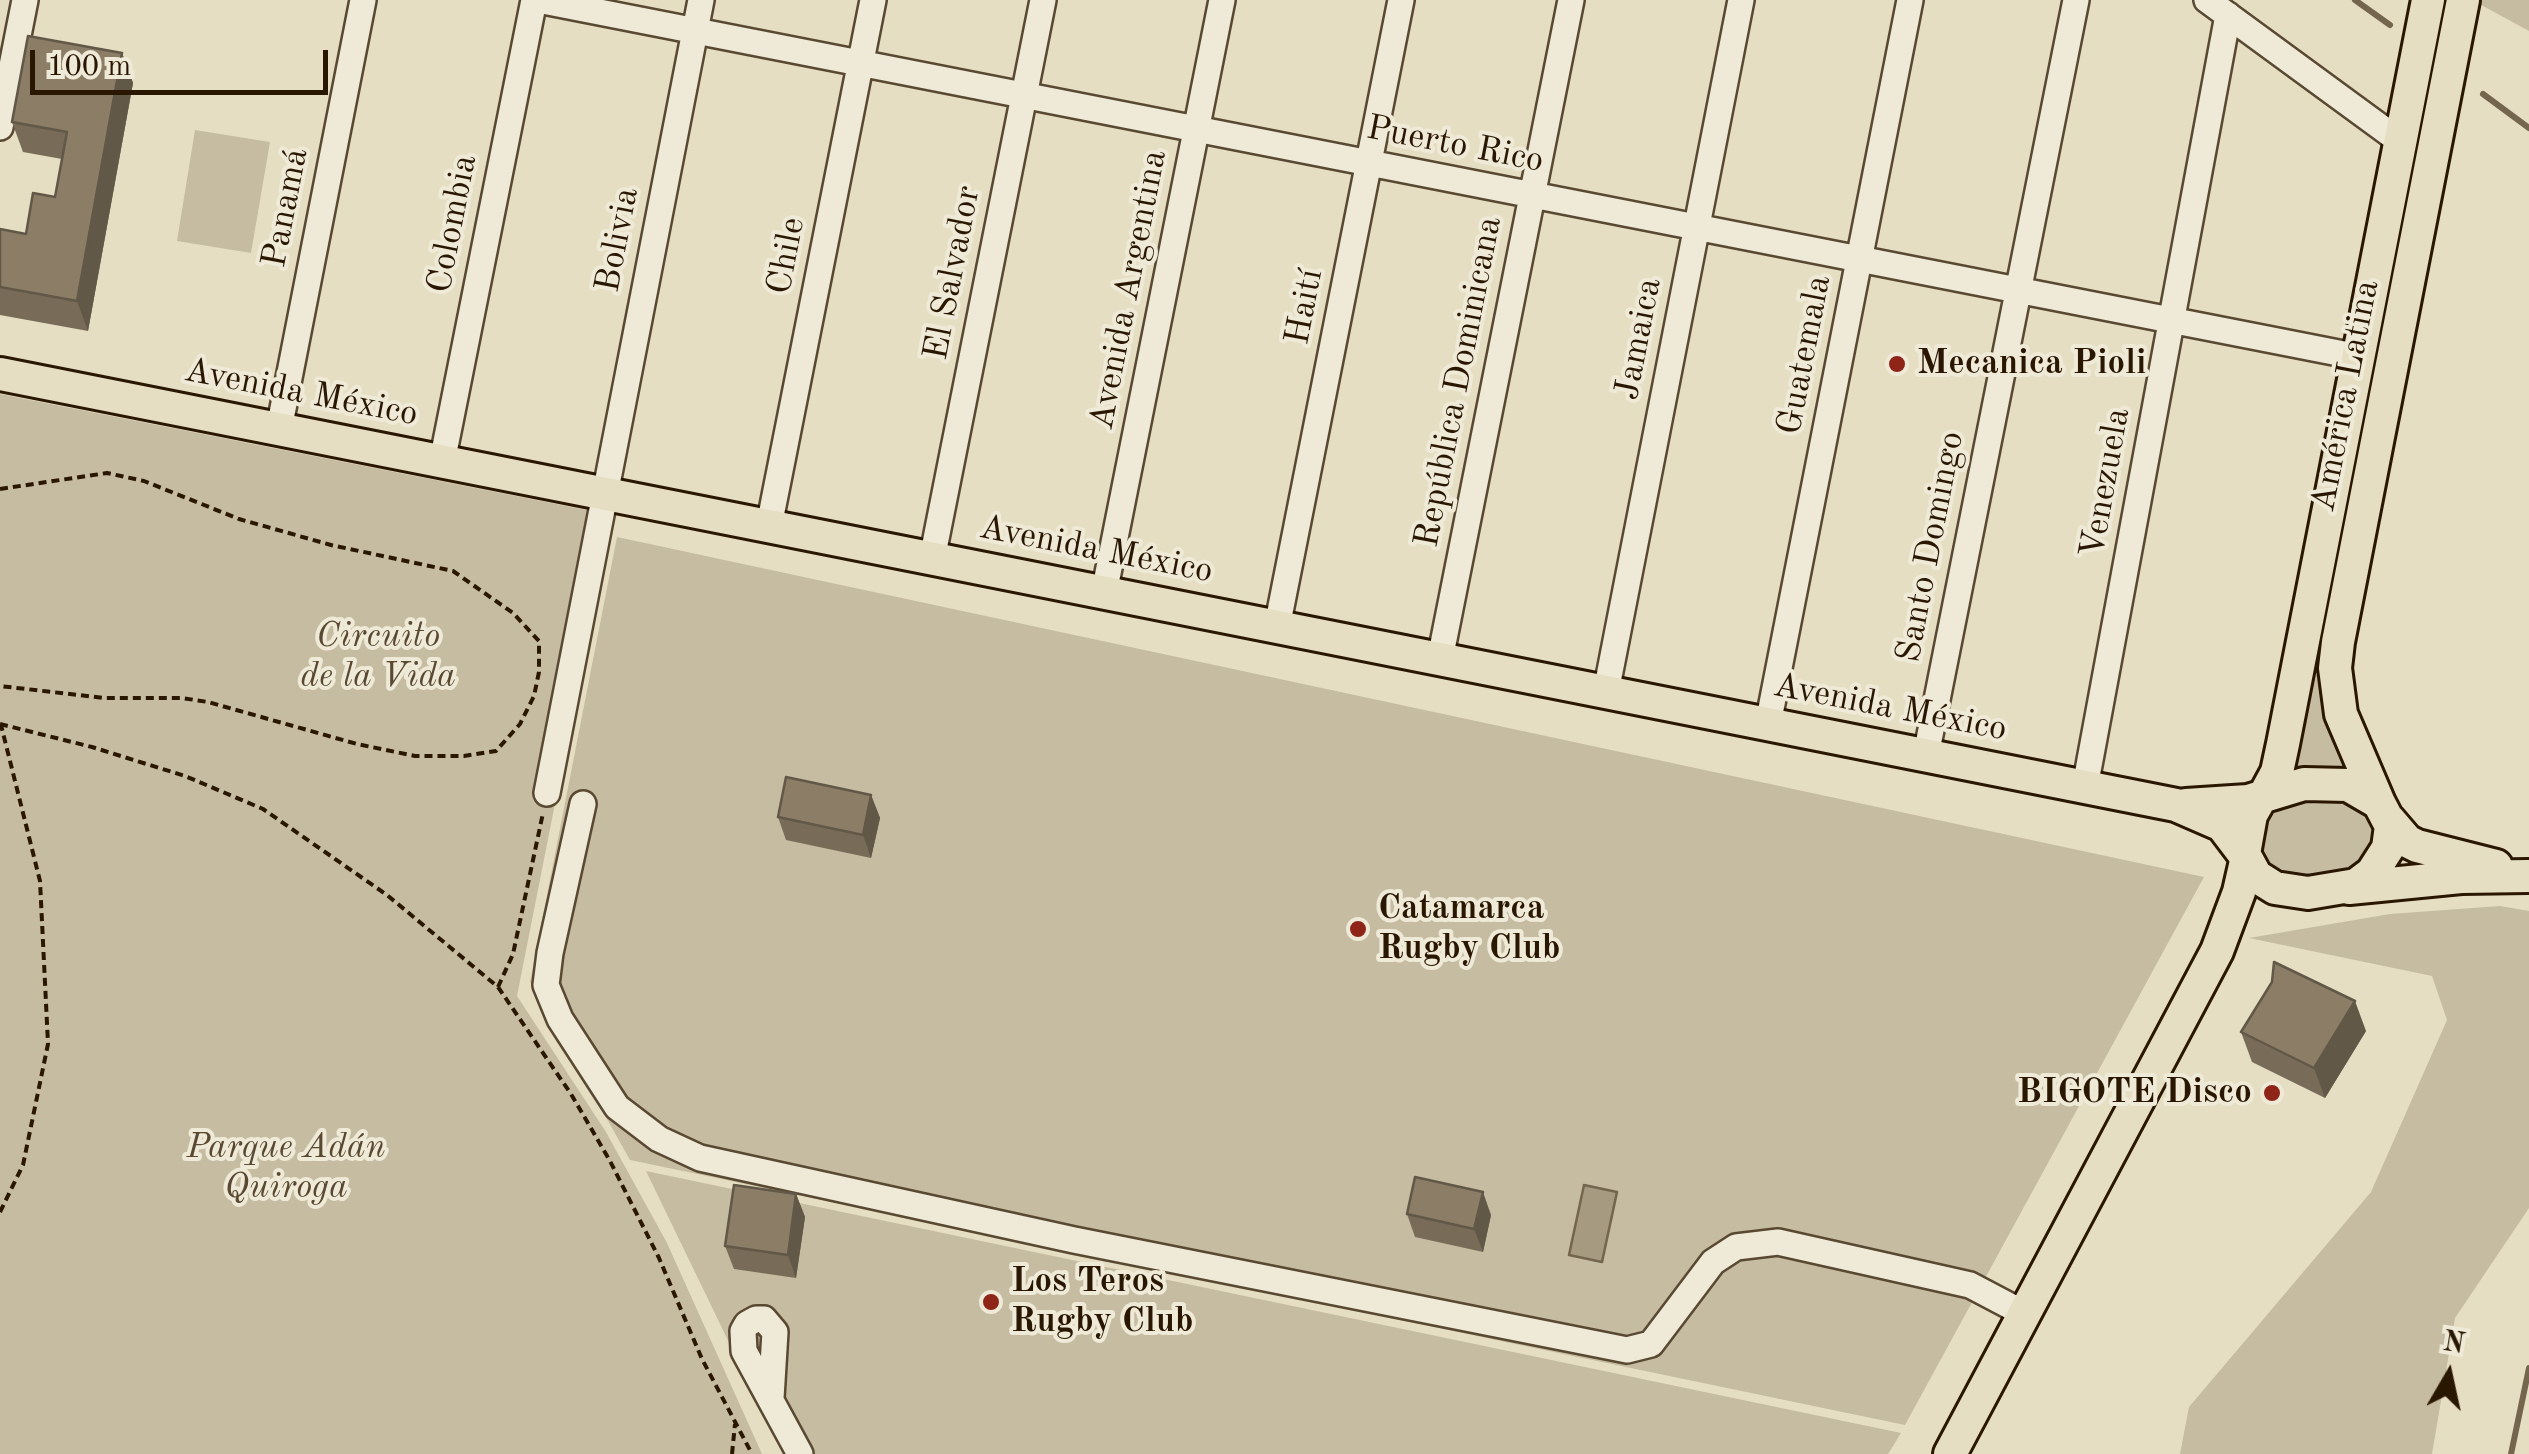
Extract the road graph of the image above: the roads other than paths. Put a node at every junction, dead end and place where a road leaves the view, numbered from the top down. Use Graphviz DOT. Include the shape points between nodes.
graph roads {
  1 [pos="25,0"];
  2 [pos="363,0"];
  3 [pos="536,0"];
  4 [pos="702,0"];
  5 [pos="874,0"];
  6 [pos="1043,0"];
  7 [pos="1222,0"];
  8 [pos="1402,0"];
  9 [pos="1570,0"];
  10 [pos="1741,0"];
  11 [pos="1910,0"];
  12 [pos="2076,0"];
  13 [pos="2428,0"];
  14 [pos="2463,0"];
  15 [pos="2217,8"];
  16 [pos="695,31"];
  17 [pos="861,64"];
  18 [pos="1024,96"];
  19 [pos="0,127"];
  20 [pos="1196,130"];
  21 [pos="2401,142"];
  22 [pos="1369,164"];
  23 [pos="1532,196"];
  24 [pos="1697,228"];
  25 [pos="1860,260"];
  26 [pos="2018,291"];
  27 [pos="2172,321"];
  28 [pos="2359,358"];
  29 [pos="0,374"];
  30 [pos="279,430"];
  31 [pos="442,462"];
  32 [pos="604,494"];
  33 [pos="768,526"];
  34 [pos="932,559"];
  35 [pos="1104,592"];
  36 [pos="1277,627"];
  37 [pos="1440,659"];
  38 [pos="1606,692"];
  39 [pos="1768,724"];
  40 [pos="1926,756"];
  41 [pos="2085,787"];
  42 [pos="547,793"];
  43 [pos="2262,797"];
  44 [pos="583,804"];
  45 [pos="2176,805"];
  46 [pos="2384,811"];
  47 [pos="2245,858"];
  48 [pos="2342,890"];
  49 [pos="2308,893"];
  50 [pos="2217,950"];
  51 [pos="2026,1314"];
  52 [pos="771,1398"];
  53 [pos="800,1454"];
  54 [pos="1950,1454"];
  1 -- 19 [label="street"];
  2 -- 30 [label="street, Panamá"];
  3 -- 16 [label="street, Puerto Rico"];
  3 -- 31 [label="street, Colombia"];
  4 -- 16 [label="street, Bolivia"];
  5 -- 17 [label="street, Chile"];
  6 -- 18 [label="street, El Salvador"];
  7 -- 20 [label="street, Avenida Argentina"];
  8 -- 22 [label="street, Haití"];
  9 -- 23 [label="street, República Dominicana"];
  10 -- 24 [label="street, Jamaica"];
  11 -- 25 [label="street, Guatemala"];
  12 -- 26 [label="street, Santo Domingo"];
  13 -- 21 [label="main road, América Latina"];
  14 -- 46 [label="main road, América Latina" via="2336,655 2341,714"];
  15 -- 21 [label="street"];
  15 -- 27 [label="street, Venezuela"];
  16 -- 17 [label="street, Puerto Rico"];
  16 -- 32 [label="street, Bolivia"];
  17 -- 18 [label="street, Puerto Rico"];
  17 -- 33 [label="street, Chile"];
  18 -- 20 [label="street, Puerto Rico"];
  18 -- 34 [label="street, El Salvador"];
  20 -- 22 [label="street, Puerto Rico"];
  20 -- 35 [label="street, Avenida Argentina"];
  21 -- 28 [label="main road, América Latina"];
  22 -- 23 [label="street, Puerto Rico"];
  22 -- 36 [label="street, Haití"];
  23 -- 24 [label="street, Puerto Rico"];
  23 -- 37 [label="street, República Dominicana"];
  24 -- 25 [label="street, Puerto Rico"];
  24 -- 38 [label="street, Jamaica"];
  25 -- 26 [label="street, Puerto Rico"];
  25 -- 39 [label="street, Guatemala"];
  26 -- 27 [label="street, Puerto Rico"];
  26 -- 40 [label="street, Santo Domingo"];
  27 -- 28 [label="street, Puerto Rico"];
  27 -- 41 [label="street, Venezuela"];
  28 -- 43 [label="main road, América Latina" via="2283,744"];
  29 -- 30 [label="main road, Avenida México"];
  30 -- 31 [label="main road, Avenida México"];
  31 -- 32 [label="main road, Avenida México"];
  32 -- 33 [label="main road, Avenida México"];
  32 -- 42 [label="street, Bolivia"];
  33 -- 34 [label="main road, Avenida México"];
  34 -- 35 [label="main road, Avenida México"];
  35 -- 36 [label="main road, Avenida México"];
  36 -- 37 [label="main road, Avenida México"];
  37 -- 38 [label="main road, Avenida México"];
  38 -- 39 [label="main road, Avenida México"];
  39 -- 40 [label="main road, Avenida México"];
  40 -- 41 [label="main road, Avenida México"];
  41 -- 45 [label="main road, Avenida México"];
  43 -- 45 [label="main road, Avenida México"];
  43 -- 46 [label="main road" via="2332,783 2360,790"];
  43 -- 47 [label="main road" via="2251,815"];
  44 -- 51 [label="street" via="546,985 617,1107 700,1158 1627,1350 1651,1344 1713,1262 1736,1247 1778,1242 1970,1284"];
  45 -- 47 [label="main road, Avenida México" via="2222,825"];
  46 -- 48 [label="main road" via="2388,848 2363,880"];
  46 -- 48 [label="main road" via="2416,846 2529,876"];
  47 -- 49 [label="main road" via="2264,883"];
  47 -- 50 [label="main road"];
  48 -- 49 [label="main road"];
  49 -- 50 [label="main road" via="2257,907"];
  50 -- 51 [label="main road"];
  51 -- 54 [label="main road"];
  52 -- 53 [label="street"];
}
